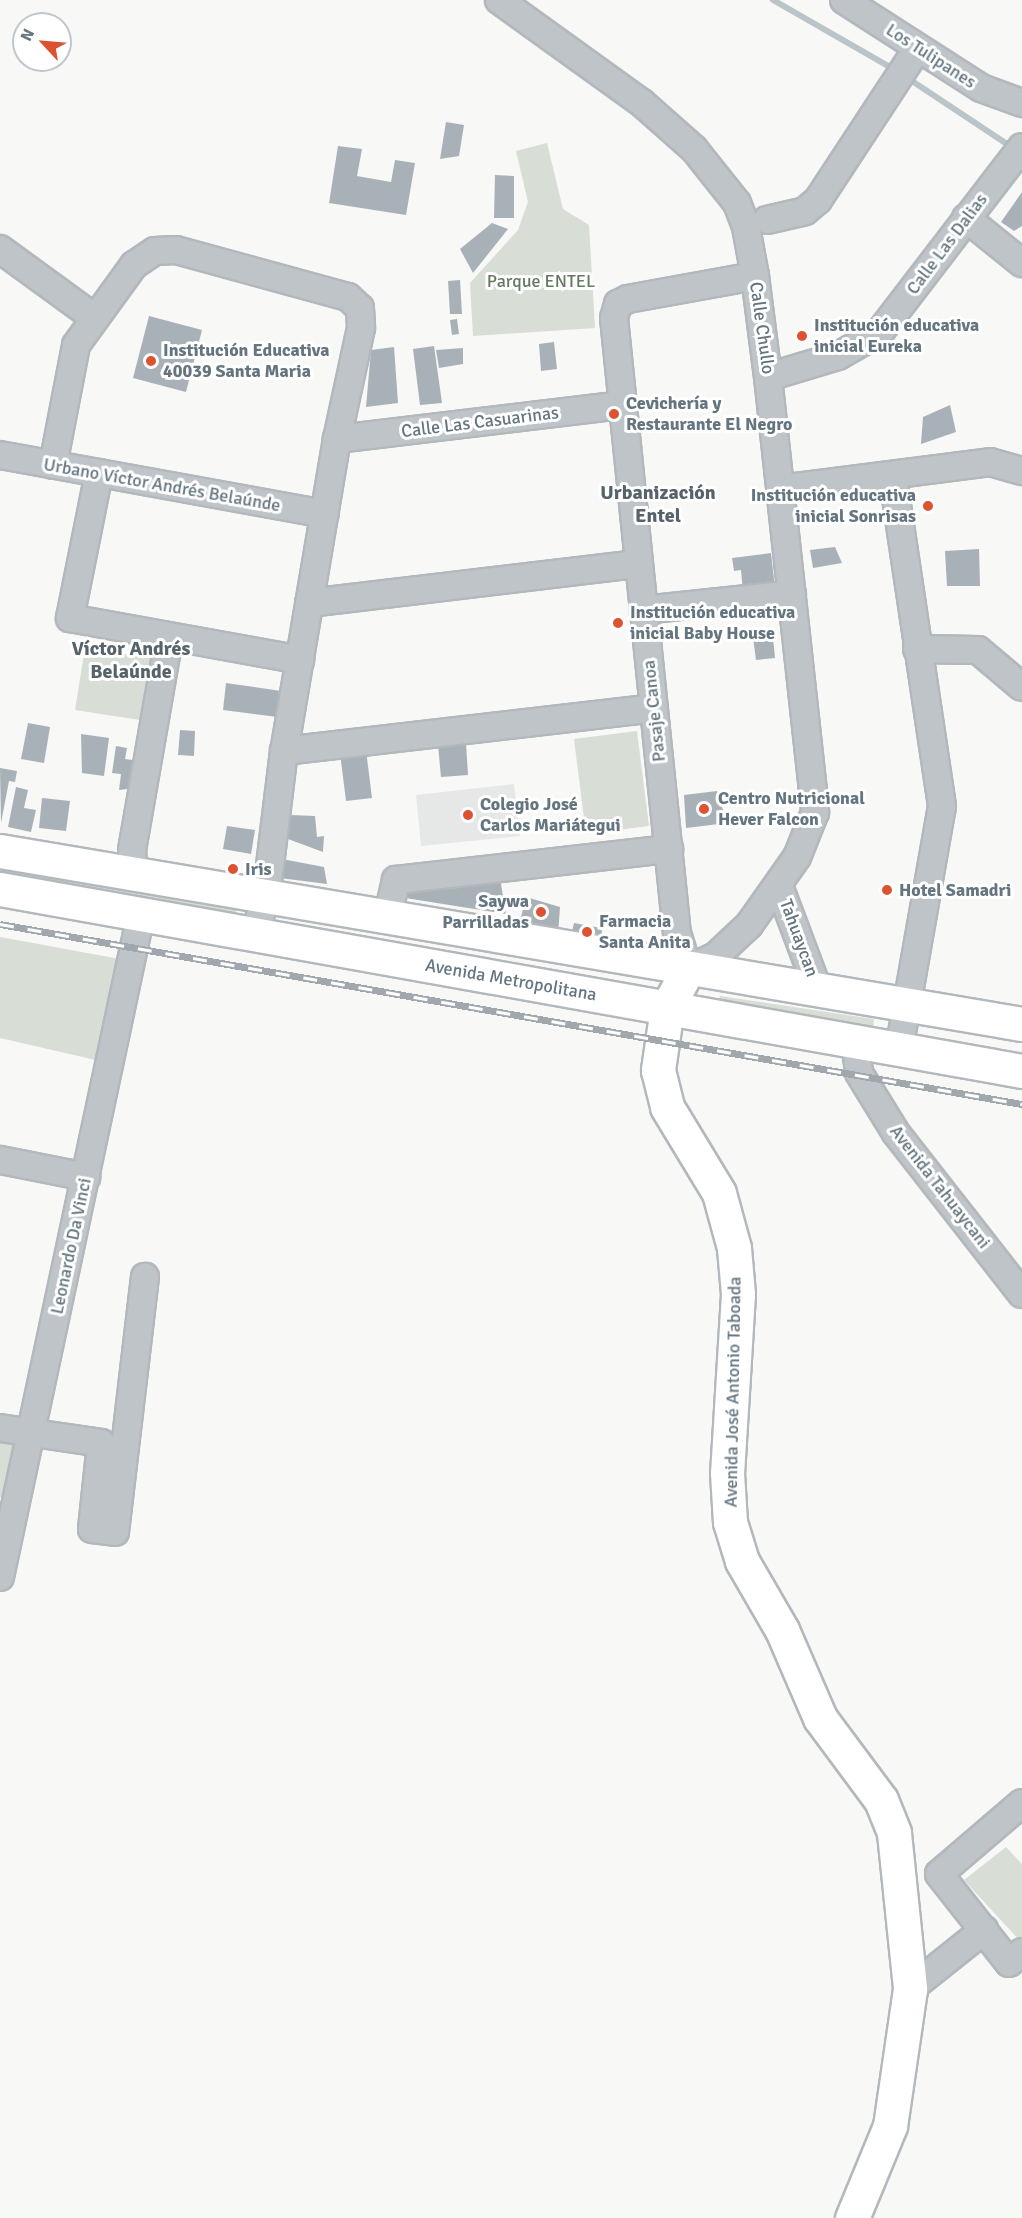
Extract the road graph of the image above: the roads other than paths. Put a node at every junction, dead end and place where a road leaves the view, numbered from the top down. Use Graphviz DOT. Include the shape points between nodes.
graph roads {
  1 [pos="499,0"];
  2 [pos="851,2"];
  3 [pos="907,66"];
  4 [pos="1022,103"];
  5 [pos="1022,147"];
  6 [pos="969,214"];
  7 [pos="766,220"];
  8 [pos="0,249"];
  9 [pos="1022,263"];
  10 [pos="755,276"];
  11 [pos="92,316"];
  12 [pos="768,377"];
  13 [pos="623,405"];
  14 [pos="337,439"];
  15 [pos="0,455"];
  16 [pos="53,465"];
  17 [pos="1022,471"];
  18 [pos="99,473"];
  19 [pos="893,478"];
  20 [pos="780,489"];
  21 [pos="325,514"];
  22 [pos="638,564"];
  23 [pos="792,594"];
  24 [pos="309,603"];
  25 [pos="643,610"];
  26 [pos="169,637"];
  27 [pos="917,649"];
  28 [pos="300,660"];
  29 [pos="1022,687"];
  30 [pos="654,708"];
  31 [pos="284,752"];
  32 [pos="669,849"];
  33 [pos="0,851"];
  34 [pos="133,874"];
  35 [pos="779,886"];
  36 [pos="0,889"];
  37 [pos="266,898"];
  38 [pos="141,914"];
  39 [pos="387,919"];
  40 [pos="254,934"];
  41 [pos="688,969"];
  42 [pos="818,990"];
  43 [pos="905,1005"];
  44 [pos="667,1008"];
  45 [pos="1022,1024"];
  46 [pos="855,1042"];
  47 [pos="899,1049"];
  48 [pos="1022,1071"];
  49 [pos="0,1160"];
  50 [pos="86,1177"];
  51 [pos="145,1277"];
  52 [pos="1022,1294"];
  53 [pos="0,1428"];
  54 [pos="31,1434"];
  55 [pos="0,1577"];
  56 [pos="1022,1803"];
  57 [pos="984,1930"];
  58 [pos="1022,1952"];
  59 [pos="910,1989"];
  60 [pos="852,2218"];
  1 -- 10 [label="street, Calle Chullo" via="642,103 694,149 737,203"];
  2 -- 3 [label="street, Los Tulipanes"];
  3 -- 4 [label="street, Los Tulipanes"];
  3 -- 7 [label="street" via="818,200 805,211"];
  5 -- 6 [label="street, Calle Las Dalias"];
  6 -- 9 [label="street"];
  6 -- 12 [label="street, Calle Las Dalias" via="880,332 838,356"];
  8 -- 11 [label="street"];
  10 -- 12 [label="street, Calle Chullo"];
  10 -- 13 [label="street, Pasaje Canoa" via="618,304 614,318"];
  11 -- 14 [label="street" via="134,265 155,251 176,250 348,297 360,308 361,327"];
  11 -- 16 [label="street" via="76,345"];
  12 -- 20 [label="street, Calle Chullo"];
  13 -- 14 [label="street, Calle Las Casuarinas"];
  13 -- 22 [label="street, Pasaje Canoa"];
  14 -- 21 [label="street"];
  15 -- 16 [label="street, Urbano Víctor Andrés Belaúnde"];
  16 -- 18 [label="street, Urbano Víctor Andrés Belaúnde"];
  17 -- 19 [label="street" via="990,462"];
  18 -- 21 [label="street, Urbano Víctor Andrés Belaúnde"];
  18 -- 26 [label="street" via="70,618"];
  19 -- 20 [label="street"];
  19 -- 27 [label="street"];
  20 -- 23 [label="street, Calle Chullo"];
  21 -- 24 [label="street"];
  22 -- 24 [label="street"];
  22 -- 25 [label="street, Pasaje Canoa"];
  23 -- 25 [label="street"];
  23 -- 35 [label="street, Calle Chullo" via="815,812"];
  24 -- 28 [label="street"];
  25 -- 30 [label="street, Pasaje Canoa"];
  26 -- 28 [label="street"];
  26 -- 34 [label="street" via="132,850"];
  27 -- 29 [label="street" via="978,650"];
  27 -- 43 [label="street" via="942,806"];
  28 -- 31 [label="street"];
  30 -- 31 [label="street"];
  30 -- 32 [label="street, Pasaje Canoa"];
  31 -- 37 [label="street"];
  32 -- 39 [label="street" via="396,880"];
  32 -- 41 [label="street, Pasaje Canoa" via="677,934"];
  33 -- 34 [label="main road"];
  34 -- 37 [label="main road"];
  35 -- 41 [label="street, Calle Chullo" via="716,956"];
  35 -- 42 [label="street, Tahuaycan"];
  36 -- 38 [label="main road, Avenida Metropolitana"];
  37 -- 39 [label="main road"];
  37 -- 40 [label="street"];
  38 -- 40 [label="main road, Avenida Metropolitana"];
  38 -- 50 [label="street, Leonardo Da Vinci"];
  39 -- 41 [label="main road"];
  40 -- 44 [label="main road, Avenida Metropolitana"];
  41 -- 42 [label="main road"];
  41 -- 44 [label="main road, Avenida José Antonio Taboada"];
  42 -- 43 [label="main road"];
  43 -- 45 [label="main road"];
  43 -- 47 [label="street"];
  44 -- 46 [label="main road, Avenida Metropolitana"];
  44 -- 59 [label="main road, Avenida José Antonio Taboada" via="658,1070 666,1107 719,1193 734,1248 738,1294 727,1473 730,1522 742,1562 782,1630 820,1718 881,1800 894,1833"];
  46 -- 47 [label="main road, Avenida Metropolitana"];
  46 -- 52 [label="street, Avenida Tahuaycani" via="859,1073 896,1133"];
  47 -- 48 [label="main road, Avenida Metropolitana"];
  49 -- 50 [label="street"];
  50 -- 54 [label="street, Leonardo Da Vinci"];
  51 -- 54 [label="street" via="115,1532 93,1529 101,1443"];
  53 -- 54 [label="street"];
  54 -- 55 [label="street, Leonardo Da Vinci"];
  56 -- 57 [label="street" via="939,1874"];
  57 -- 58 [label="street" via="1009,1963"];
  57 -- 59 [label="street"];
  59 -- 60 [label="main road, Avenida José Antonio Taboada" via="890,2126"];
}
